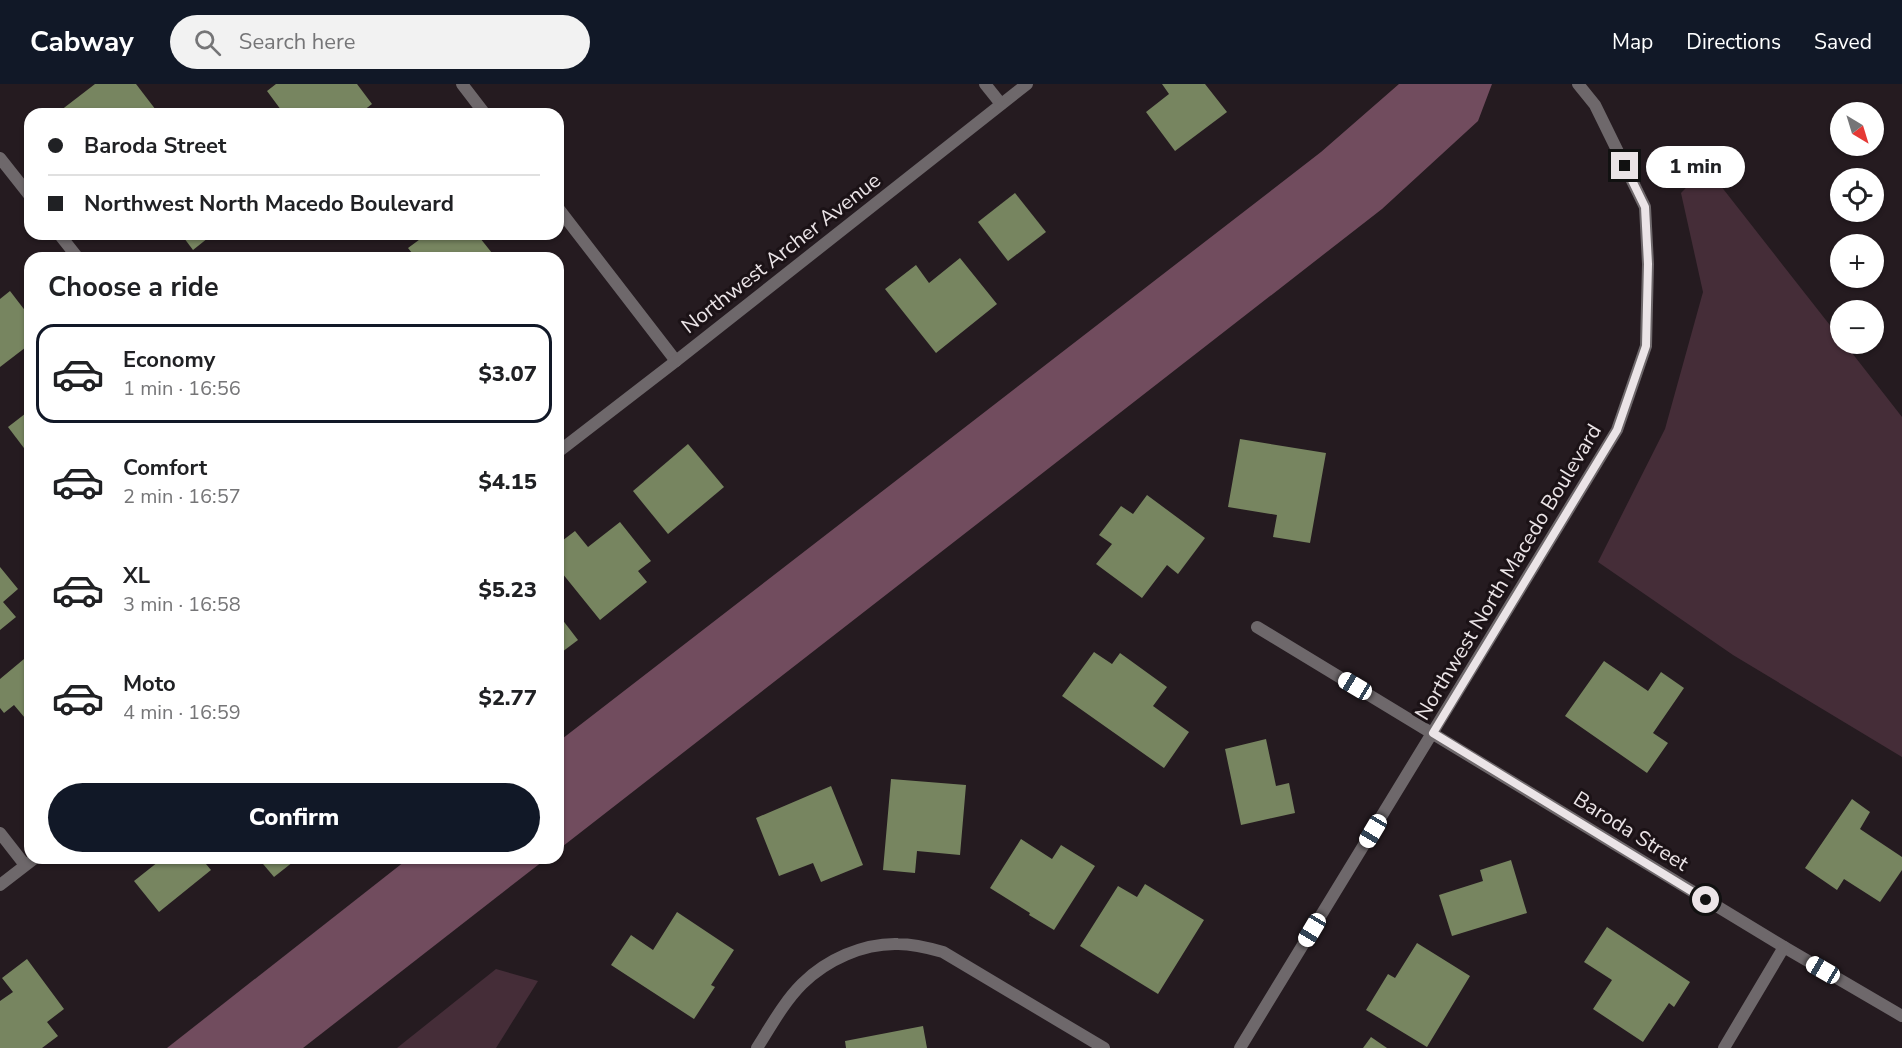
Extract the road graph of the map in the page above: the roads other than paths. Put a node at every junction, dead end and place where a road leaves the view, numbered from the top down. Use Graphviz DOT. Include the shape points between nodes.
graph roads {
  1 [pos="462,84"];
  2 [pos="985,84"];
  3 [pos="1027,84"];
  4 [pos="1578,84"];
  5 [pos="1001,104"];
  6 [pos="481,108"];
  7 [pos="0,158"];
  8 [pos="24,188"];
  9 [pos="564,216"];
  10 [pos="64,240"];
  11 [pos="73,252"];
  12 [pos="676,361"];
  13 [pos="564,447"];
  14 [pos="1257,627"];
  15 [pos="1433,733"];
  16 [pos="0,833"];
  17 [pos="24,856"];
  18 [pos="27,864"];
  19 [pos="0,885"];
  20 [pos="1784,947"];
  21 [pos="1902,1016"];
  22 [pos="757,1048"];
  23 [pos="1104,1048"];
  24 [pos="1240,1048"];
  25 [pos="1724,1048"];
  1 -- 6 [label="street"];
  2 -- 5 [label="street"];
  3 -- 5 [label="street, Northwest Archer Avenue"];
  4 -- 15 [label="street, Northwest North Macedo Boulevard" via="1595,105 1645,207 1646,346 1617,430"];
  5 -- 12 [label="street, Northwest Archer Avenue"];
  7 -- 8 [label="street"];
  9 -- 12 [label="street"];
  10 -- 11 [label="street"];
  12 -- 13 [label="street, Northwest Archer Avenue"];
  14 -- 15 [label="street, Baroda Street"];
  15 -- 20 [label="street, Baroda Street"];
  15 -- 24 [label="street, Northwest North Macedo Boulevard"];
  16 -- 17 [label="street"];
  18 -- 19 [label="street"];
  20 -- 21 [label="street, Baroda Street"];
  20 -- 25 [label="street"];
  22 -- 23 [label="street" via="780,1011 817,971 857,950 898,944 944,952"];
}
